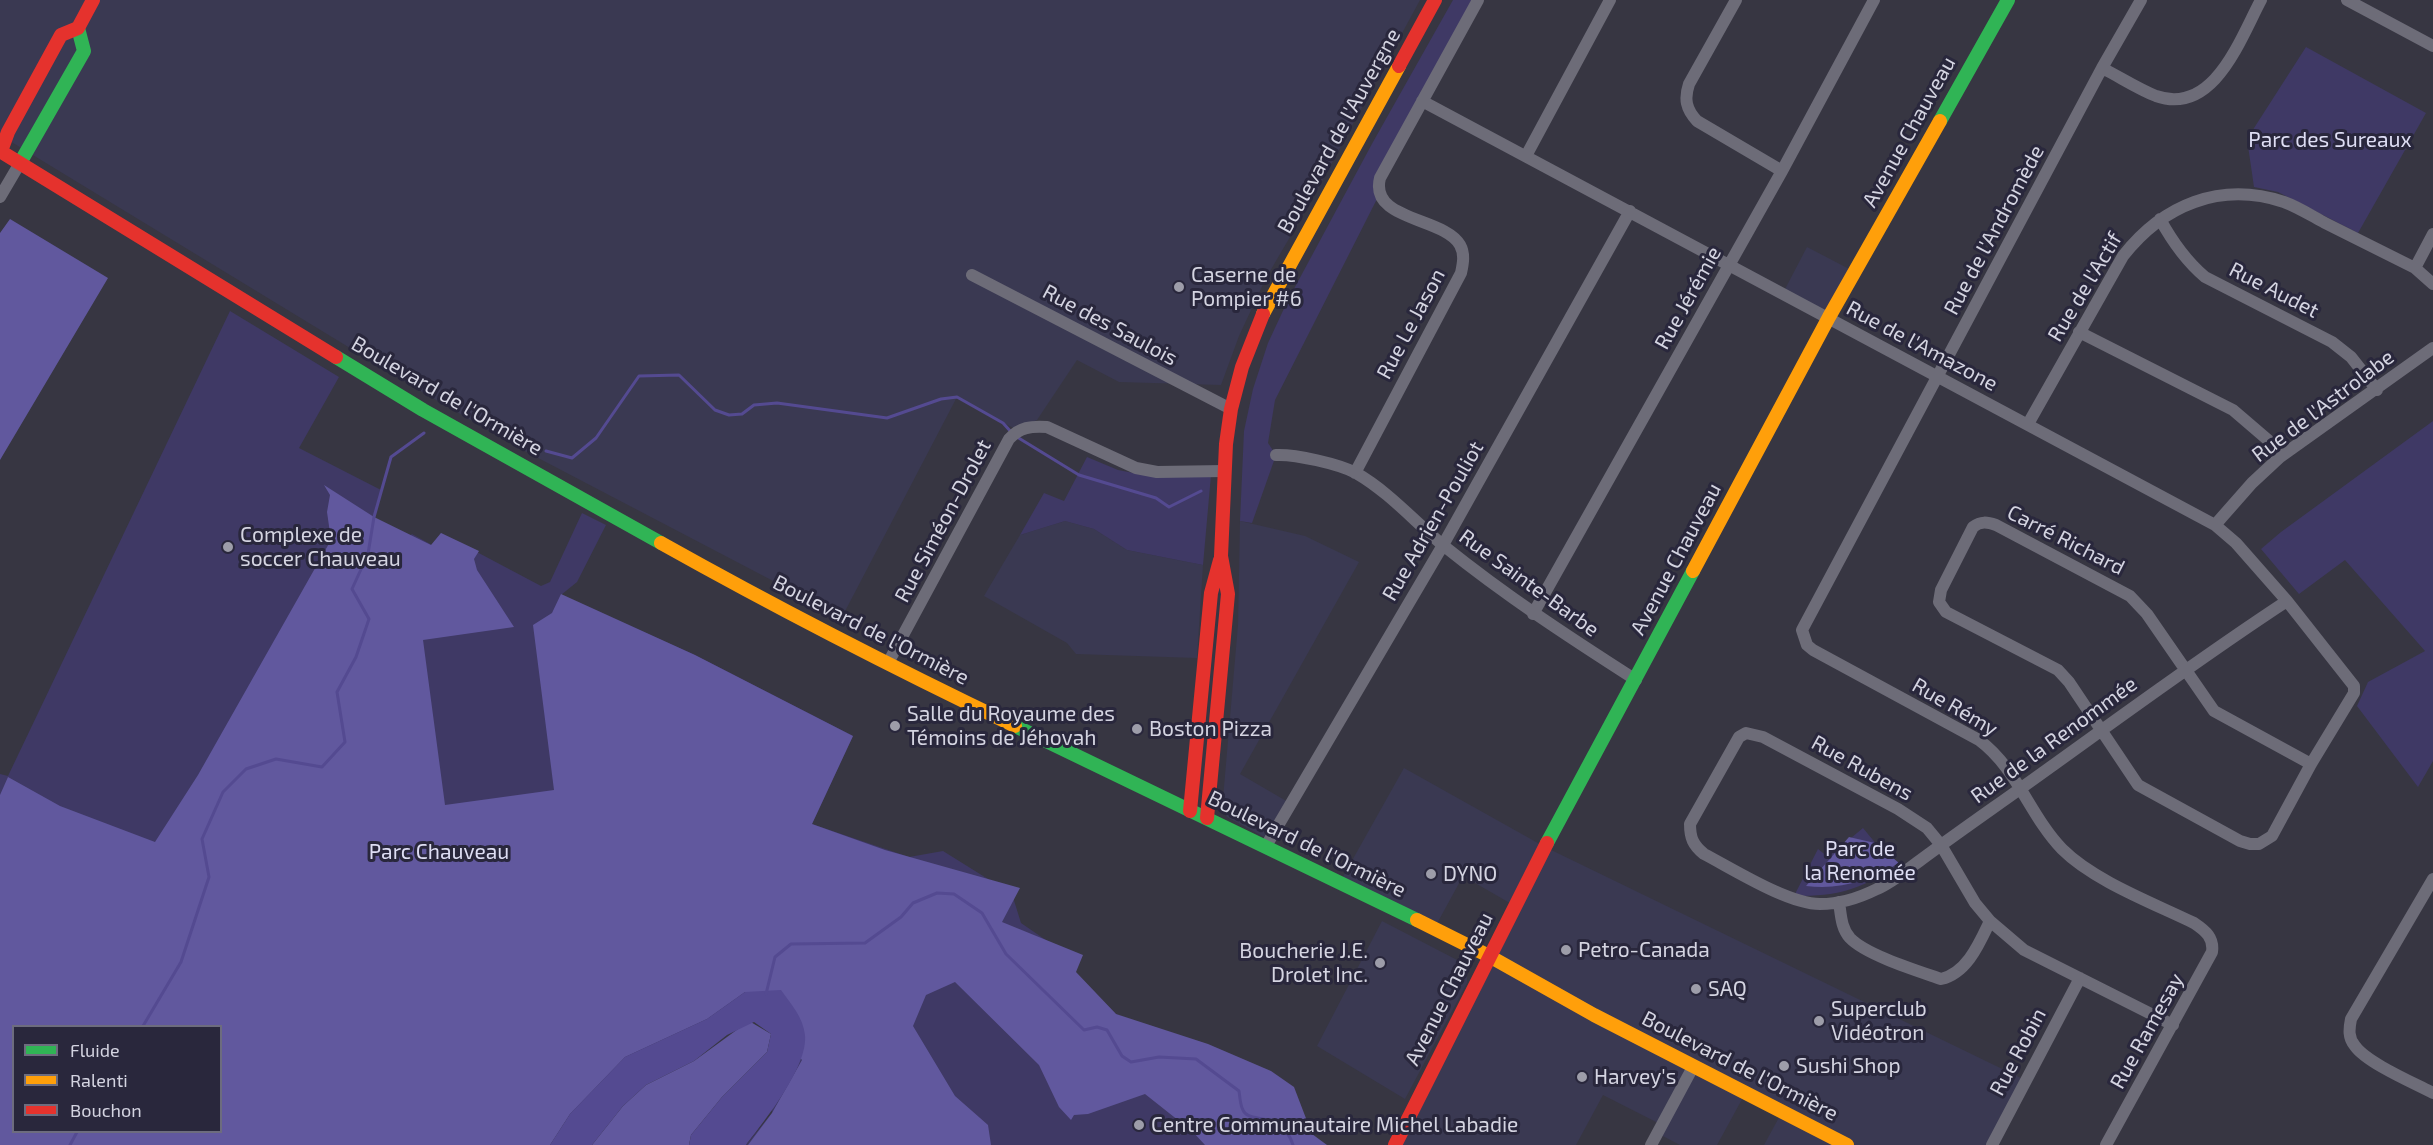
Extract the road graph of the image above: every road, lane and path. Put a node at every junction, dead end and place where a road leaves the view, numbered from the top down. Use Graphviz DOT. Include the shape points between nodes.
graph roads {
  1 [pos="93,0"];
  2 [pos="1478,0"];
  3 [pos="1610,0"];
  4 [pos="1736,0"];
  5 [pos="1875,0"];
  6 [pos="2008,0"];
  7 [pos="2141,0"];
  8 [pos="2261,0"];
  9 [pos="2348,0"];
  10 [pos="1435,1"];
  11 [pos="78,28"];
  12 [pos="2433,46"];
  13 [pos="2102,68"];
  14 [pos="1422,101"];
  15 [pos="0,152"];
  16 [pos="1526,156"];
  17 [pos="20,163"];
  18 [pos="1782,171"];
  19 [pos="0,197"];
  20 [pos="1630,211"];
  21 [pos="2160,219"];
  22 [pos="2433,234"];
  23 [pos="1729,264"];
  24 [pos="2415,268"];
  25 [pos="972,275"];
  26 [pos="2433,284"];
  27 [pos="1829,317"];
  28 [pos="2079,332"];
  29 [pos="2433,348"];
  30 [pos="1937,377"];
  31 [pos="2377,390"];
  32 [pos="1231,410"];
  33 [pos="2028,424"];
  34 [pos="1276,455"];
  35 [pos="2280,457"];
  36 [pos="1224,471"];
  37 [pos="1355,472"];
  38 [pos="2215,525"];
  39 [pos="1443,545"];
  40 [pos="1221,556"];
  41 [pos="2287,601"];
  42 [pos="1533,614"];
  43 [pos="1804,639"];
  44 [pos="888,663"];
  45 [pos="2185,670"];
  46 [pos="1636,680"];
  47 [pos="2102,731"];
  48 [pos="2311,764"];
  49 [pos="2021,789"];
  50 [pos="1190,811"];
  51 [pos="1207,818"];
  52 [pos="1941,845"];
  53 [pos="1266,846"];
  54 [pos="2433,879"];
  55 [pos="1839,902"];
  56 [pos="1990,921"];
  57 [pos="2209,935"];
  58 [pos="1489,956"];
  59 [pos="2080,978"];
  60 [pos="2173,1025"];
  61 [pos="1693,1067"];
  62 [pos="2433,1094"];
  63 [pos="1830,1141"];
  64 [pos="1395,1145"];
  65 [pos="1651,1145"];
  66 [pos="1847,1145"];
  67 [pos="1992,1145"];
  68 [pos="2106,1145"];
  1 -- 11 [label="main road"];
  2 -- 14 [label="street"];
  3 -- 16 [label="street"];
  4 -- 18 [label="street" via="1689,84 1686,104 1697,121"];
  5 -- 18 [label="street, Rue Jérémie"];
  6 -- 27 [label="main road, Avenue Chauveau"];
  7 -- 13 [label="street, Rue de l'Andromède"];
  8 -- 13 [label="street" via="2218,78 2194,95 2168,99"];
  9 -- 12 [label="street"];
  10 -- 32 [label="main road, Boulevard de l'Auvergne" via="1261,317"];
  11 -- 15 [label="main road" via="61,35"];
  11 -- 17 [label="main road" via="84,51"];
  13 -- 30 [label="street, Rue de l'Andromède"];
  14 -- 16 [label="street, Rue de l'Amazone"];
  14 -- 37 [label="street, Rue Le Jason" via="1380,178 1379,195 1391,208 1451,236 1460,244 1463,264"];
  15 -- 17 [label="main road, Boulevard de l'Ormière"];
  16 -- 20 [label="street, Rue de l'Amazone"];
  17 -- 19 [label="street"];
  17 -- 44 [label="main road, Boulevard de l'Ormière" via="423,410 715,573"];
  18 -- 23 [label="street, Rue Jérémie"];
  20 -- 23 [label="street, Rue de l'Amazone"];
  20 -- 39 [label="street, Rue Adrien-Pouliot"];
  21 -- 24 [label="street, Rue de l'Actif" via="2199,200 2255,195 2286,203"];
  21 -- 28 [label="street, Rue de l'Actif" via="2123,256"];
  21 -- 31 [label="street, Rue Audet" via="2191,266 2205,277 2332,342 2351,357"];
  22 -- 24 [label="street"];
  23 -- 27 [label="street, Rue de l'Amazone"];
  23 -- 42 [label="street, Rue Jérémie"];
  24 -- 26 [label="street, Rue de l'Actif"];
  25 -- 32 [label="street, Rue des Saulois"];
  27 -- 30 [label="street, Rue de l'Amazone"];
  27 -- 46 [label="main road, Avenue Chauveau"];
  28 -- 33 [label="street, Rue de l'Actif"];
  28 -- 35 [label="street" via="2233,410 2260,432"];
  29 -- 31 [label="street, Rue de l'Astrolabe"];
  30 -- 33 [label="street, Rue de l'Amazone"];
  30 -- 43 [label="street, Rue de l'Andromède" via="1803,624"];
  31 -- 35 [label="street, Rue de l'Astrolabe"];
  32 -- 36 [label="main road, Boulevard de l'Auvergne"];
  33 -- 38 [label="street, Rue de l'Amazone"];
  34 -- 37 [label="street, Rue Sainte-Barbe"];
  35 -- 38 [label="street, Rue de l'Astrolabe"];
  36 -- 40 [label="main road, Boulevard de l'Auvergne"];
  36 -- 44 [label="street, Rue Siméon-Drolet" via="1157,472 1136,468 1047,427 1035,426 1013,435"];
  37 -- 39 [label="street, Rue Sainte-Barbe"];
  38 -- 41 [label="street, Rue de l'Amazone"];
  39 -- 42 [label="street, Rue Sainte-Barbe"];
  39 -- 53 [label="street, Rue Adrien-Pouliot"];
  40 -- 50 [label="main road, Boulevard de l'Auvergne" via="1211,593"];
  40 -- 51 [label="main road, Boulevard de l'Auvergne" via="1228,594"];
  41 -- 45 [label="street, Rue de la Renommée"];
  41 -- 48 [label="street, Rue de l'Amazone" via="2354,686 2354,693"];
  42 -- 46 [label="street, Rue Sainte-Barbe"];
  43 -- 49 [label="street, Rue Rémy" via="1813,650 1979,740 1994,751"];
  44 -- 50 [label="main road, Boulevard de l'Ormière"];
  45 -- 47 [label="street, Rue de la Renommée"];
  45 -- 47 [label="street, Carré Richard" via="2130,596 1996,525 1988,522 1973,527 1941,590 1941,607 2058,670"];
  45 -- 48 [label="street" via="2214,711"];
  46 -- 58 [label="main road, Avenue Chauveau"];
  47 -- 48 [label="street" via="2138,785 2250,844 2259,844 2272,836"];
  47 -- 49 [label="street, Rue de la Renommée"];
  49 -- 52 [label="street, Rue de la Renommée"];
  49 -- 57 [label="street, Rue Rémy" via="2061,848 2084,867 2194,923"];
  50 -- 51 [label="main road, Boulevard de l'Ormière"];
  51 -- 53 [label="main road, Boulevard de l'Ormière"];
  52 -- 55 [label="street, Rue de la Renommée" via="1879,888"];
  52 -- 55 [label="street, Rue Rubens" via="1927,828 1888,803 1763,737 1746,733 1739,737 1690,824 1695,847 1780,893 1818,904"];
  52 -- 56 [label="street, Rue Rubens"];
  53 -- 58 [label="main road, Boulevard de l'Ormière"];
  54 -- 62 [label="street" via="2351,1019 2349,1030 2350,1039 2363,1055"];
  55 -- 56 [label="street" via="1844,929 1851,939 1872,952 1941,979 1959,971"];
  56 -- 59 [label="street, Rue Rubens" via="2024,950"];
  57 -- 60 [label="street, Rue Ramesay" via="2212,952"];
  58 -- 61 [label="main road, Boulevard de l'Ormière"];
  58 -- 64 [label="main road, Avenue Chauveau"];
  59 -- 60 [label="street, Rue Rubens"];
  59 -- 67 [label="street, Rue Robin"];
  60 -- 68 [label="street, Rue Ramesay"];
  61 -- 63 [label="main road, Boulevard de l'Ormière"];
  61 -- 65 [label="street"];
  63 -- 66 [label="main road, Boulevard de l'Ormière"];
}
